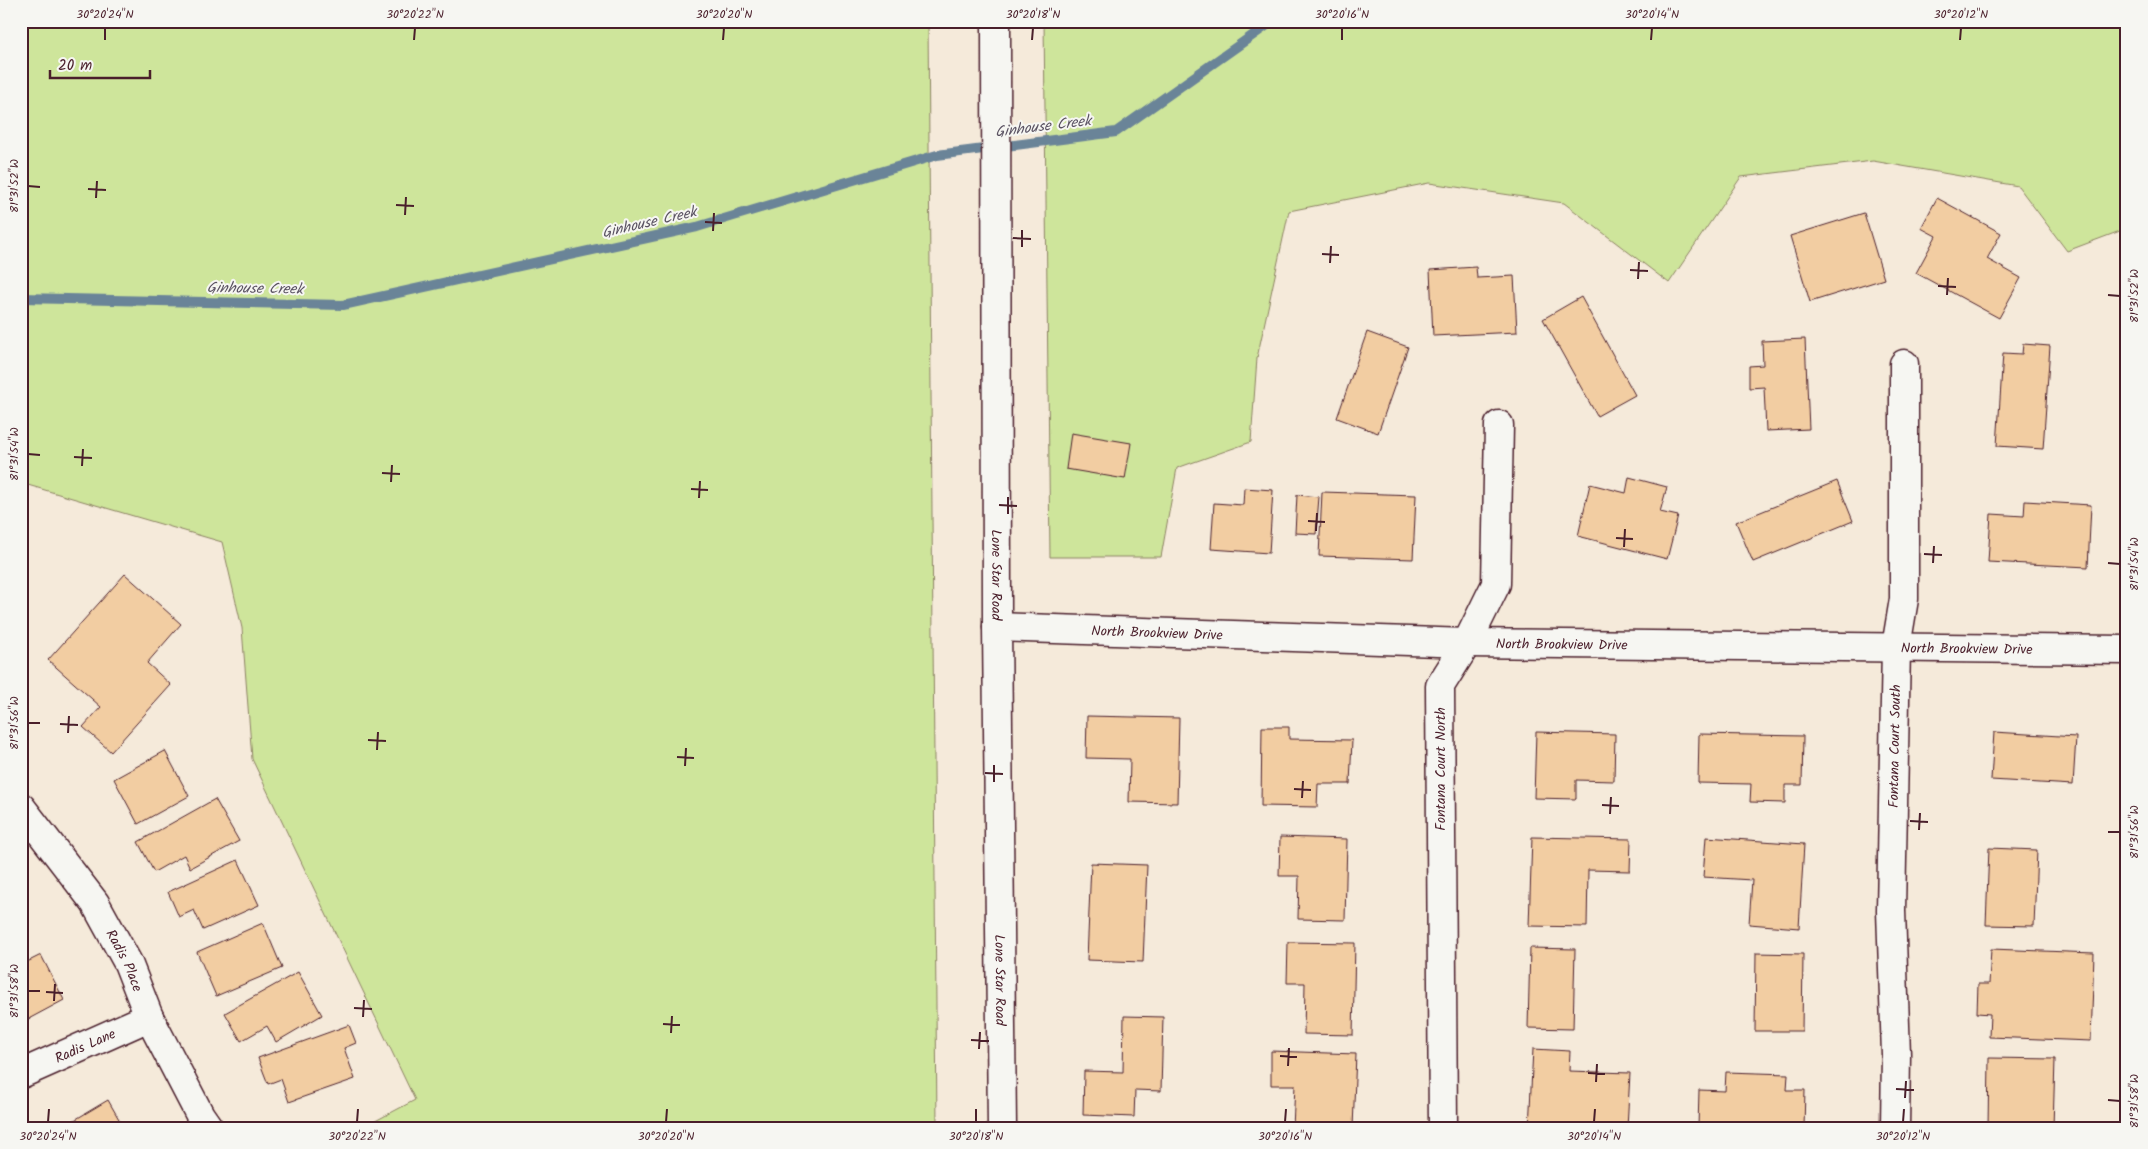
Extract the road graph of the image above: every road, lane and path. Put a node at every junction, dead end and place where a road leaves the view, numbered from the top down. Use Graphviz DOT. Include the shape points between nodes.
graph roads {
  1 [pos="996,21"];
  2 [pos="1904,364"];
  3 [pos="1500,425"];
  4 [pos="997,626"];
  5 [pos="1467,643"];
  6 [pos="1896,647"];
  7 [pos="2127,650"];
  8 [pos="21,806"];
  9 [pos="149,1017"];
  10 [pos="21,1074"];
  11 [pos="209,1128"];
  12 [pos="1002,1128"];
  13 [pos="1443,1128"];
  14 [pos="1895,1128"];
  1 -- 4 [label="street, Lone Star Road"];
  2 -- 6 [label="street, Fontana Court South" via="1904,599"];
  3 -- 5 [label="street, Fontana Court North" via="1496,584"];
  4 -- 5 [label="street, North Brookview Drive"];
  4 -- 12 [label="street, Lone Star Road"];
  5 -- 6 [label="street, North Brookview Drive"];
  5 -- 13 [label="street, Fontana Court North" via="1440,686"];
  6 -- 7 [label="street, North Brookview Drive"];
  6 -- 14 [label="street, Fontana Court South" via="1891,911"];
  8 -- 9 [label="street, Radis Place" via="94,903 128,963"];
  9 -- 10 [label="street, Radis Lane"];
  9 -- 11 [label="street, Radis Place"];
}
